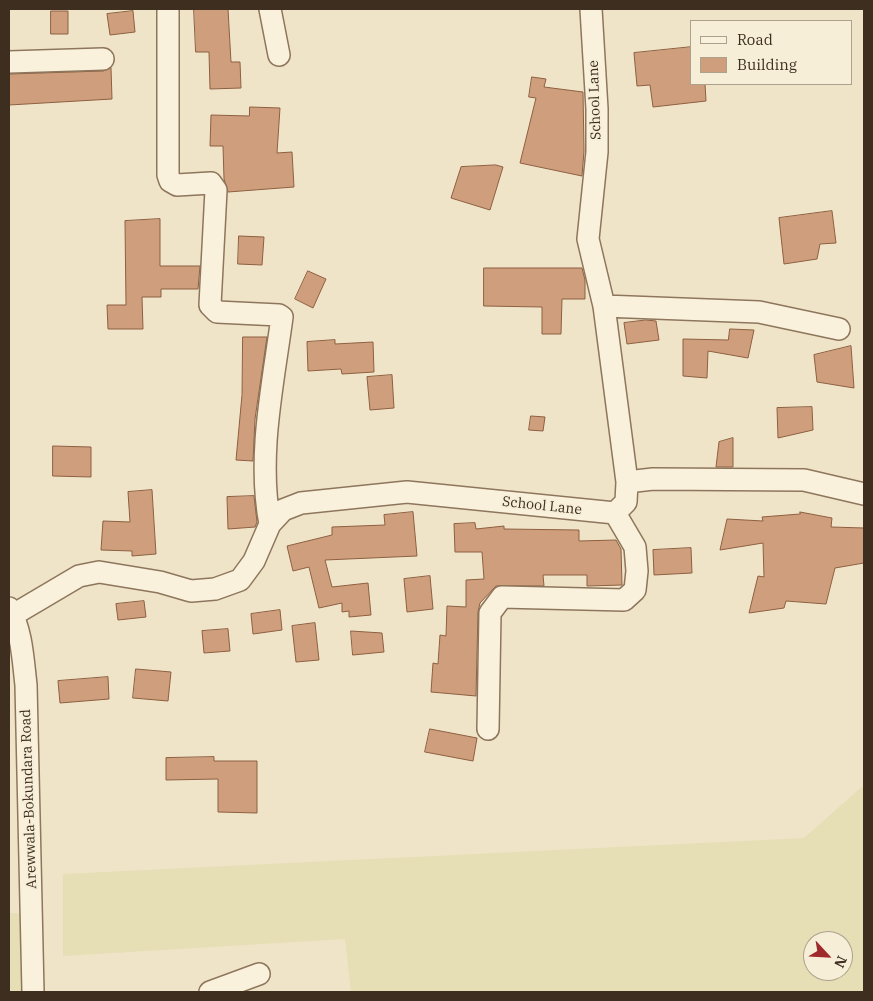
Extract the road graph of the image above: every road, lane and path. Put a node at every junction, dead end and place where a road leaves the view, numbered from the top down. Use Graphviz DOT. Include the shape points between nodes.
graph roads {
  1 [pos="168,9"];
  2 [pos="270,9"];
  3 [pos="591,9"];
  4 [pos="279,55"];
  5 [pos="103,59"];
  6 [pos="9,62"];
  7 [pos="604,306"];
  8 [pos="839,329"];
  9 [pos="627,482"];
  10 [pos="864,494"];
  11 [pos="615,513"];
  12 [pos="270,524"];
  13 [pos="11,612"];
  14 [pos="488,729"];
  15 [pos="259,974"];
  16 [pos="33,992"];
  17 [pos="210,992"];
  1 -- 12 [label="street" via="168,175 170,181 177,185 211,183 216,190 210,305 217,312 282,317 265,478"];
  2 -- 4 [label="street"];
  3 -- 7 [label="street, School Lane" via="597,143 588,239"];
  5 -- 6 [label="street"];
  7 -- 8 [label="street" via="759,312"];
  7 -- 9 [label="street, School Lane"];
  9 -- 10 [label="street" via="653,479 804,480"];
  9 -- 11 [label="street, School Lane" via="626,502"];
  11 -- 12 [label="street, School Lane" via="407,492 301,503 283,510"];
  11 -- 14 [label="street" via="635,547 635,590 624,600 502,597 495,603 490,613"];
  12 -- 13 [label="street, School Lane" via="254,561 240,580 215,589 191,591 151,580 99,572 79,576"];
  13 -- 16 [label="street, Arewwala-Bokundara Road" via="26,685"];
  15 -- 17 [label="street"];
}
